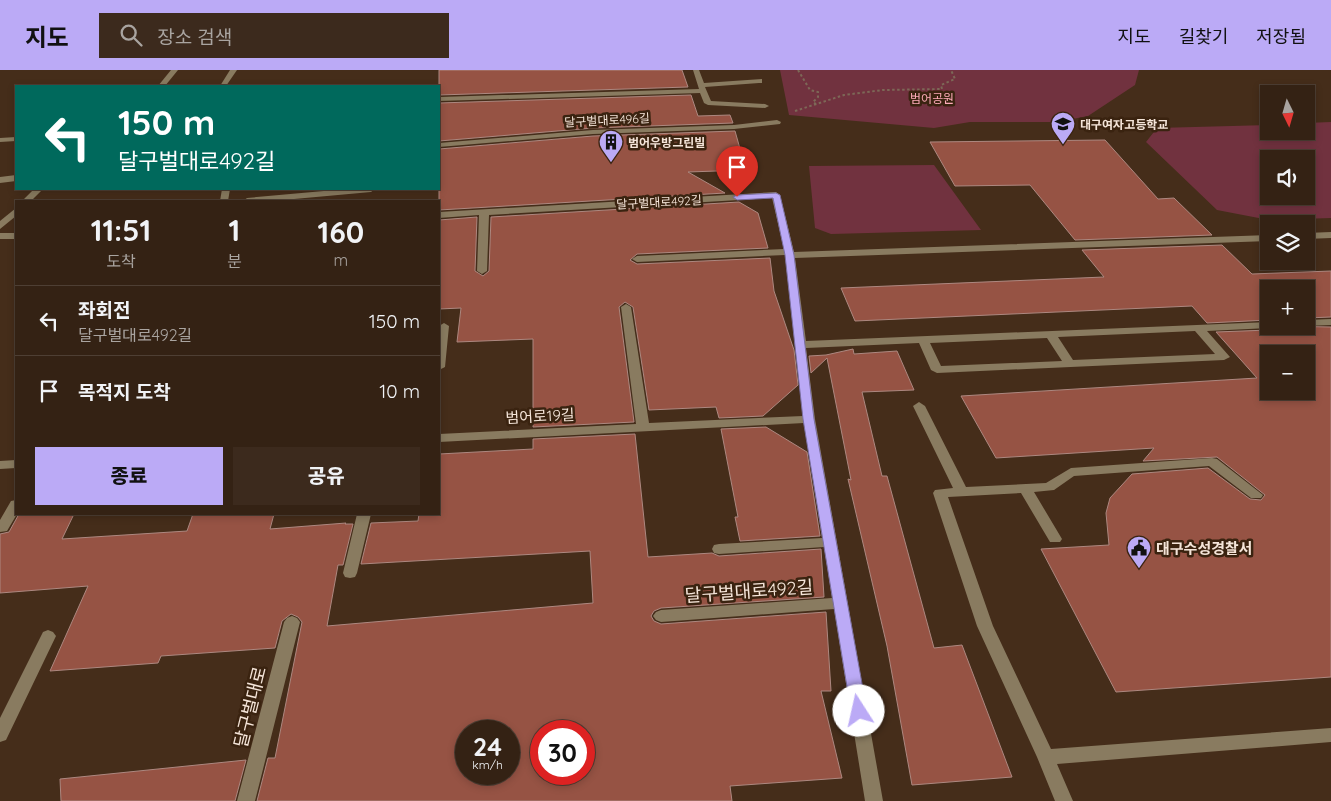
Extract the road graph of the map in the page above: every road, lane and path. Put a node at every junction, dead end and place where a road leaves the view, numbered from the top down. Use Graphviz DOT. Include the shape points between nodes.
graph roads {
  1 [pos="176,70"];
  2 [pos="234,70"];
  3 [pos="696,70"];
  4 [pos="798,70"];
  5 [pos="951,70"];
  6 [pos="759,81"];
  7 [pos="163,85"];
  8 [pos="224,85"];
  9 [pos="702,88"];
  10 [pos="440,99"];
  11 [pos="817,104"];
  12 [pos="765,106"];
  13 [pos="808,107"];
  14 [pos="777,122"];
  15 [pos="15,139"];
  16 [pos="0,140"];
  17 [pos="440,145"];
  18 [pos="15,178"];
  19 [pos="0,180"];
  20 [pos="38,190"];
  21 [pos="361,190"];
  22 [pos="27,200"];
  23 [pos="256,200"];
  24 [pos="15,212"];
  25 [pos="484,213"];
  26 [pos="440,215"];
  27 [pos="0,226"];
  28 [pos="0,236"];
  29 [pos="15,236"];
  30 [pos="1315,236"];
  31 [pos="1331,236"];
  32 [pos="1260,238"];
  33 [pos="789,254"];
  34 [pos="637,259"];
  35 [pos="482,271"];
  36 [pos="626,307"];
  37 [pos="1331,322"];
  38 [pos="1315,323"];
  39 [pos="1260,325"];
  40 [pos="444,326"];
  41 [pos="1198,328"];
  42 [pos="1051,334"];
  43 [pos="923,340"];
  44 [pos="800,345"];
  45 [pos="440,360"];
  46 [pos="1070,364"];
  47 [pos="918,406"];
  48 [pos="809,419"];
  49 [pos="643,428"];
  50 [pos="440,438"];
  51 [pos="15,464"];
  52 [pos="0,465"];
  53 [pos="1025,489"];
  54 [pos="962,492"];
  55 [pos="1256,496"];
  56 [pos="15,506"];
  57 [pos="364,515"];
  58 [pos="2,528"];
  59 [pos="1055,539"];
  60 [pos="830,542"];
  61 [pos="719,548"];
  62 [pos="350,573"];
  63 [pos="840,603"];
  64 [pos="661,616"];
  65 [pos="292,622"];
  66 [pos="48,636"];
  67 [pos="0,735"];
  68 [pos="1331,735"];
  69 [pos="1046,757"];
  70 [pos="246,801"];
  71 [pos="874,801"];
  72 [pos="1064,801"];
  1 -- 7 [label="street"];
  2 -- 8 [label="street"];
  3 -- 9 [label="street"];
  4 -- 11 [label="path" via="810,90 818,92 813,102"];
  5 -- 11 [label="path" via="955,80 941,85 942,89 844,94"];
  6 -- 9 [label="street"];
  9 -- 10 [label="street"];
  9 -- 12 [label="street" via="708,103"];
  11 -- 13 [label="path"];
  14 -- 17 [label="street, 달구벌대로496길" via="734,127 593,132"];
  15 -- 16 [label="street"];
  18 -- 19 [label="street"];
  20 -- 22 [label="street"];
  21 -- 23 [label="street"];
  24 -- 27 [label="street"];
  25 -- 26 [label="street, 달구벌대로492길"];
  25 -- 33 [label="street, 달구벌대로492길" via="776,195"];
  25 -- 35 [label="street"];
  28 -- 29 [label="street"];
  30 -- 31 [label="street"];
  32 -- 33 [label="street"];
  33 -- 34 [label="street"];
  33 -- 44 [label="street, 달구벌대로492길"];
  36 -- 49 [label="street"];
  37 -- 38 [label="street"];
  39 -- 41 [label="street"];
  40 -- 45 [label="street"];
  41 -- 42 [label="street"];
  41 -- 46 [label="street" via="1224,357"];
  42 -- 43 [label="street"];
  42 -- 46 [label="street"];
  43 -- 44 [label="street"];
  43 -- 46 [label="street" via="937,370"];
  44 -- 48 [label="street, 달구벌대로492길"];
  47 -- 54 [label="street"];
  48 -- 49 [label="street, 범어로19길"];
  48 -- 60 [label="street, 달구벌대로492길"];
  49 -- 50 [label="street, 범어로19길"];
  51 -- 52 [label="street"];
  53 -- 54 [label="street"];
  53 -- 55 [label="street" via="1049,487 1070,472 1212,462"];
  53 -- 59 [label="street"];
  54 -- 69 [label="street" via="940,493 985,626"];
  56 -- 58 [label="street"];
  57 -- 62 [label="street"];
  60 -- 61 [label="street"];
  60 -- 63 [label="street, 달구벌대로492길"];
  63 -- 64 [label="street, 달구벌대로492길"];
  63 -- 71 [label="street, 달구벌대로492길"];
  65 -- 70 [label="street, 달구벌대로"];
  66 -- 67 [label="street"];
  68 -- 69 [label="street"];
  69 -- 72 [label="street"];
}
